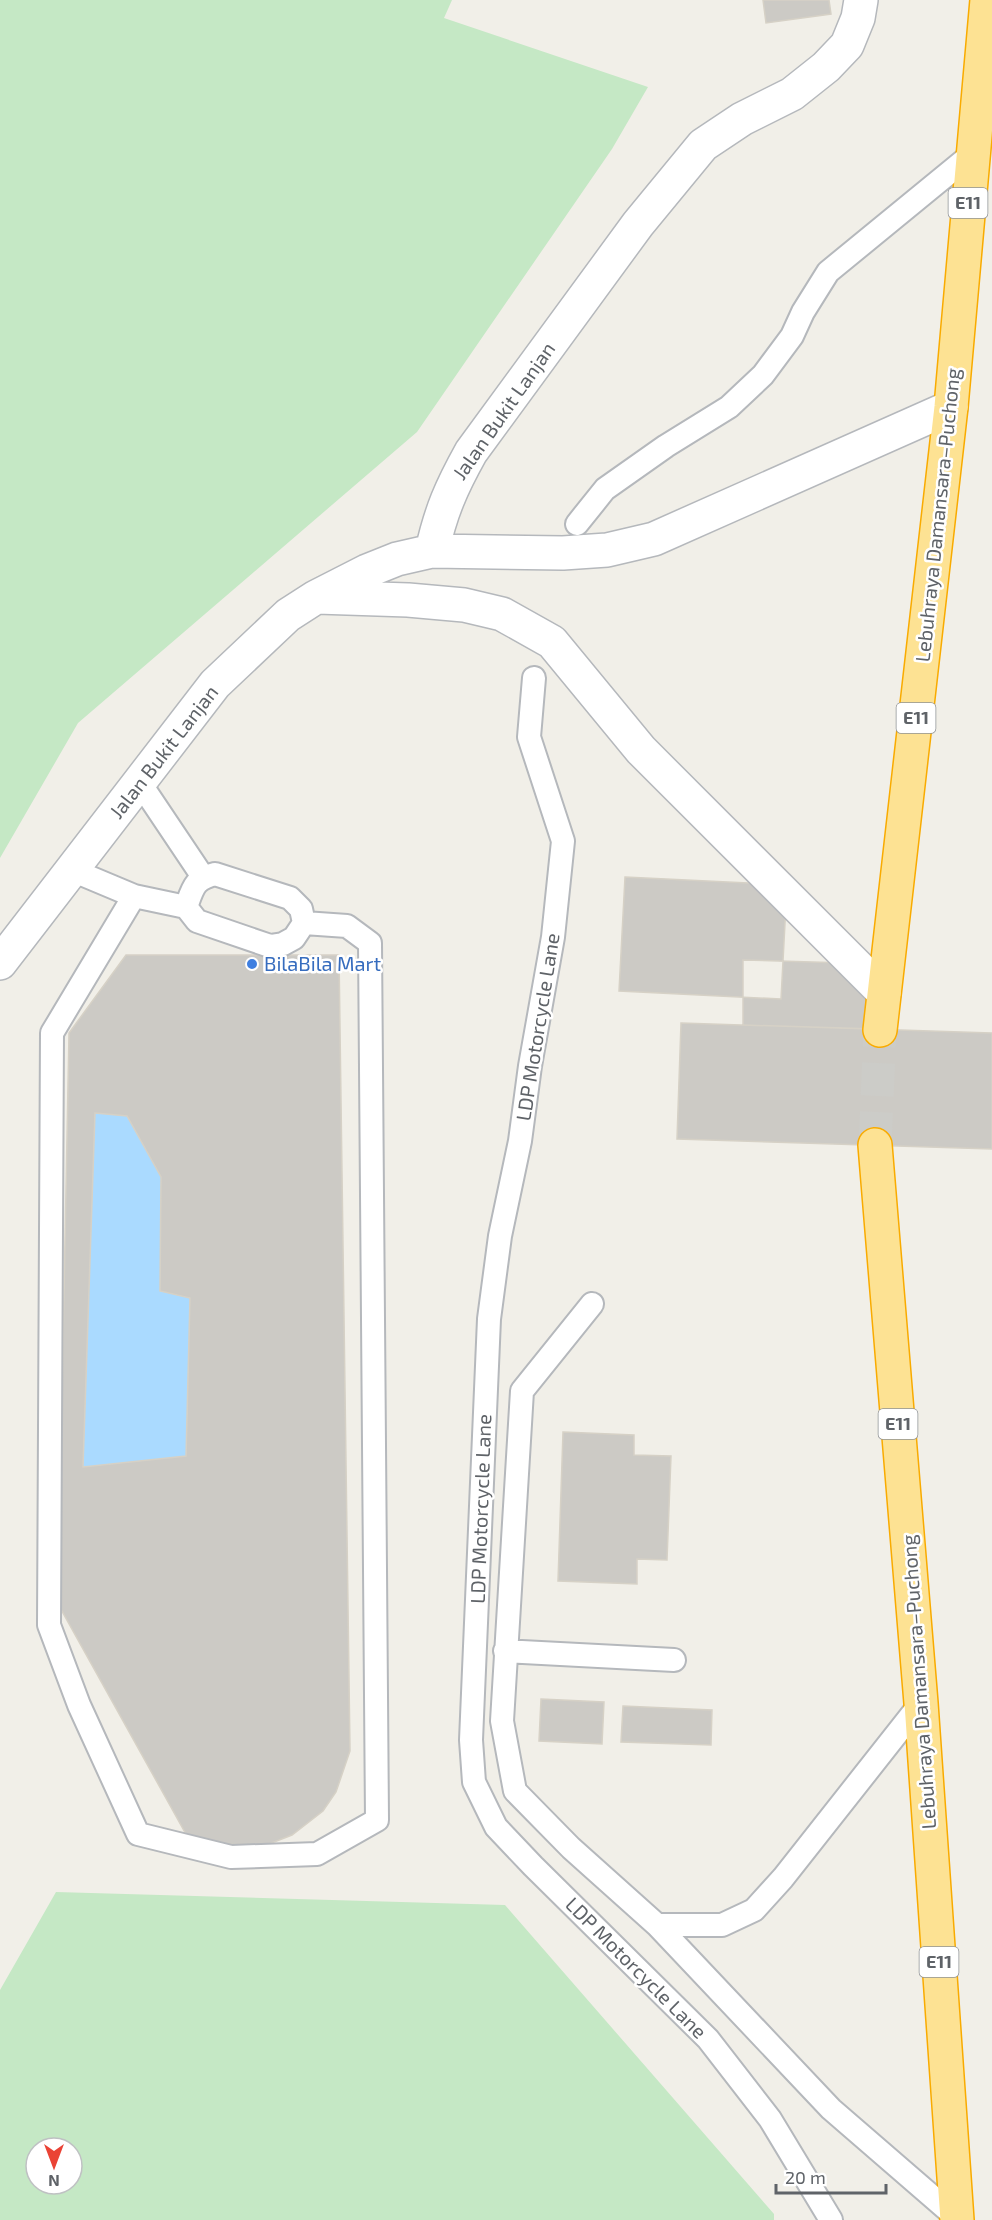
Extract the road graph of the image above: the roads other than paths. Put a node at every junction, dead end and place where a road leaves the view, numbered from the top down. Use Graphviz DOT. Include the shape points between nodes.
graph roads {
  1 [pos="861,0"];
  2 [pos="987,0"];
  3 [pos="972,154"];
  4 [pos="951,406"];
  5 [pos="577,524"];
  6 [pos="432,551"];
  7 [pos="316,597"];
  8 [pos="534,678"];
  9 [pos="140,783"];
  10 [pos="72,870"];
  11 [pos="203,877"];
  12 [pos="134,896"];
  13 [pos="186,907"];
  14 [pos="304,923"];
  15 [pos="0,963"];
  16 [pos="884,993"];
  17 [pos="880,1030"];
  18 [pos="875,1145"];
  19 [pos="592,1304"];
  20 [pos="506,1651"];
  21 [pos="674,1660"];
  22 [pos="921,1703"];
  23 [pos="657,1925"];
  24 [pos="957,2219"];
  25 [pos="831,2220"];
  1 -- 6 [label="street, Jalan Bukit Lanjan" via="847,45 826,67 792,94 742,119 703,145 638,224 471,452 452,486"];
  2 -- 3 [label="highway, Lebuhraya Damansara–Puchong / E11"];
  3 -- 4 [label="highway, Lebuhraya Damansara–Puchong / E11"];
  3 -- 5 [label="lane" via="828,272 792,336 746,391 605,489"];
  4 -- 6 [label="street" via="654,539 607,550 562,553"];
  4 -- 16 [label="highway, Lebuhraya Damansara–Puchong / E11"];
  6 -- 7 [label="street, Jalan Bukit Lanjan" via="366,571"];
  7 -- 9 [label="street, Jalan Bukit Lanjan" via="288,615 215,684"];
  7 -- 16 [label="street" via="464,604 502,614 552,642 641,750"];
  8 -- 25 [label="lane, LDP Motorcycle Lane" via="529,737 562,841 553,937 489,1319 471,1740 474,1782 496,1827 708,2040 770,2119"];
  9 -- 10 [label="street, Jalan Bukit Lanjan"];
  9 -- 11 [label="lane"];
  10 -- 12 [label="lane"];
  10 -- 15 [label="street, Jalan Bukit Lanjan"];
  11 -- 13 [label="lane" via="193,886"];
  11 -- 14 [label="lane" via="215,874 290,898 301,909"];
  12 -- 13 [label="lane"];
  12 -- 14 [label="lane" via="52,1033 49,1625 138,1834 231,1857 317,1854 377,1820 370,943 347,926"];
  13 -- 14 [label="lane" via="197,921 270,946 294,938"];
  16 -- 17 [label="highway, Lebuhraya Damansara–Puchong / E11"];
  18 -- 22 [label="highway, Lebuhraya Damansara–Puchong / E11"];
  19 -- 20 [label="lane" via="522,1391"];
  20 -- 21 [label="lane"];
  20 -- 23 [label="lane" via="502,1721 514,1791"];
  22 -- 23 [label="lane" via="754,1910 722,1925"];
  22 -- 24 [label="highway, Lebuhraya Damansara–Puchong / E11"];
  23 -- 24 [label="lane" via="831,2109"];
}
